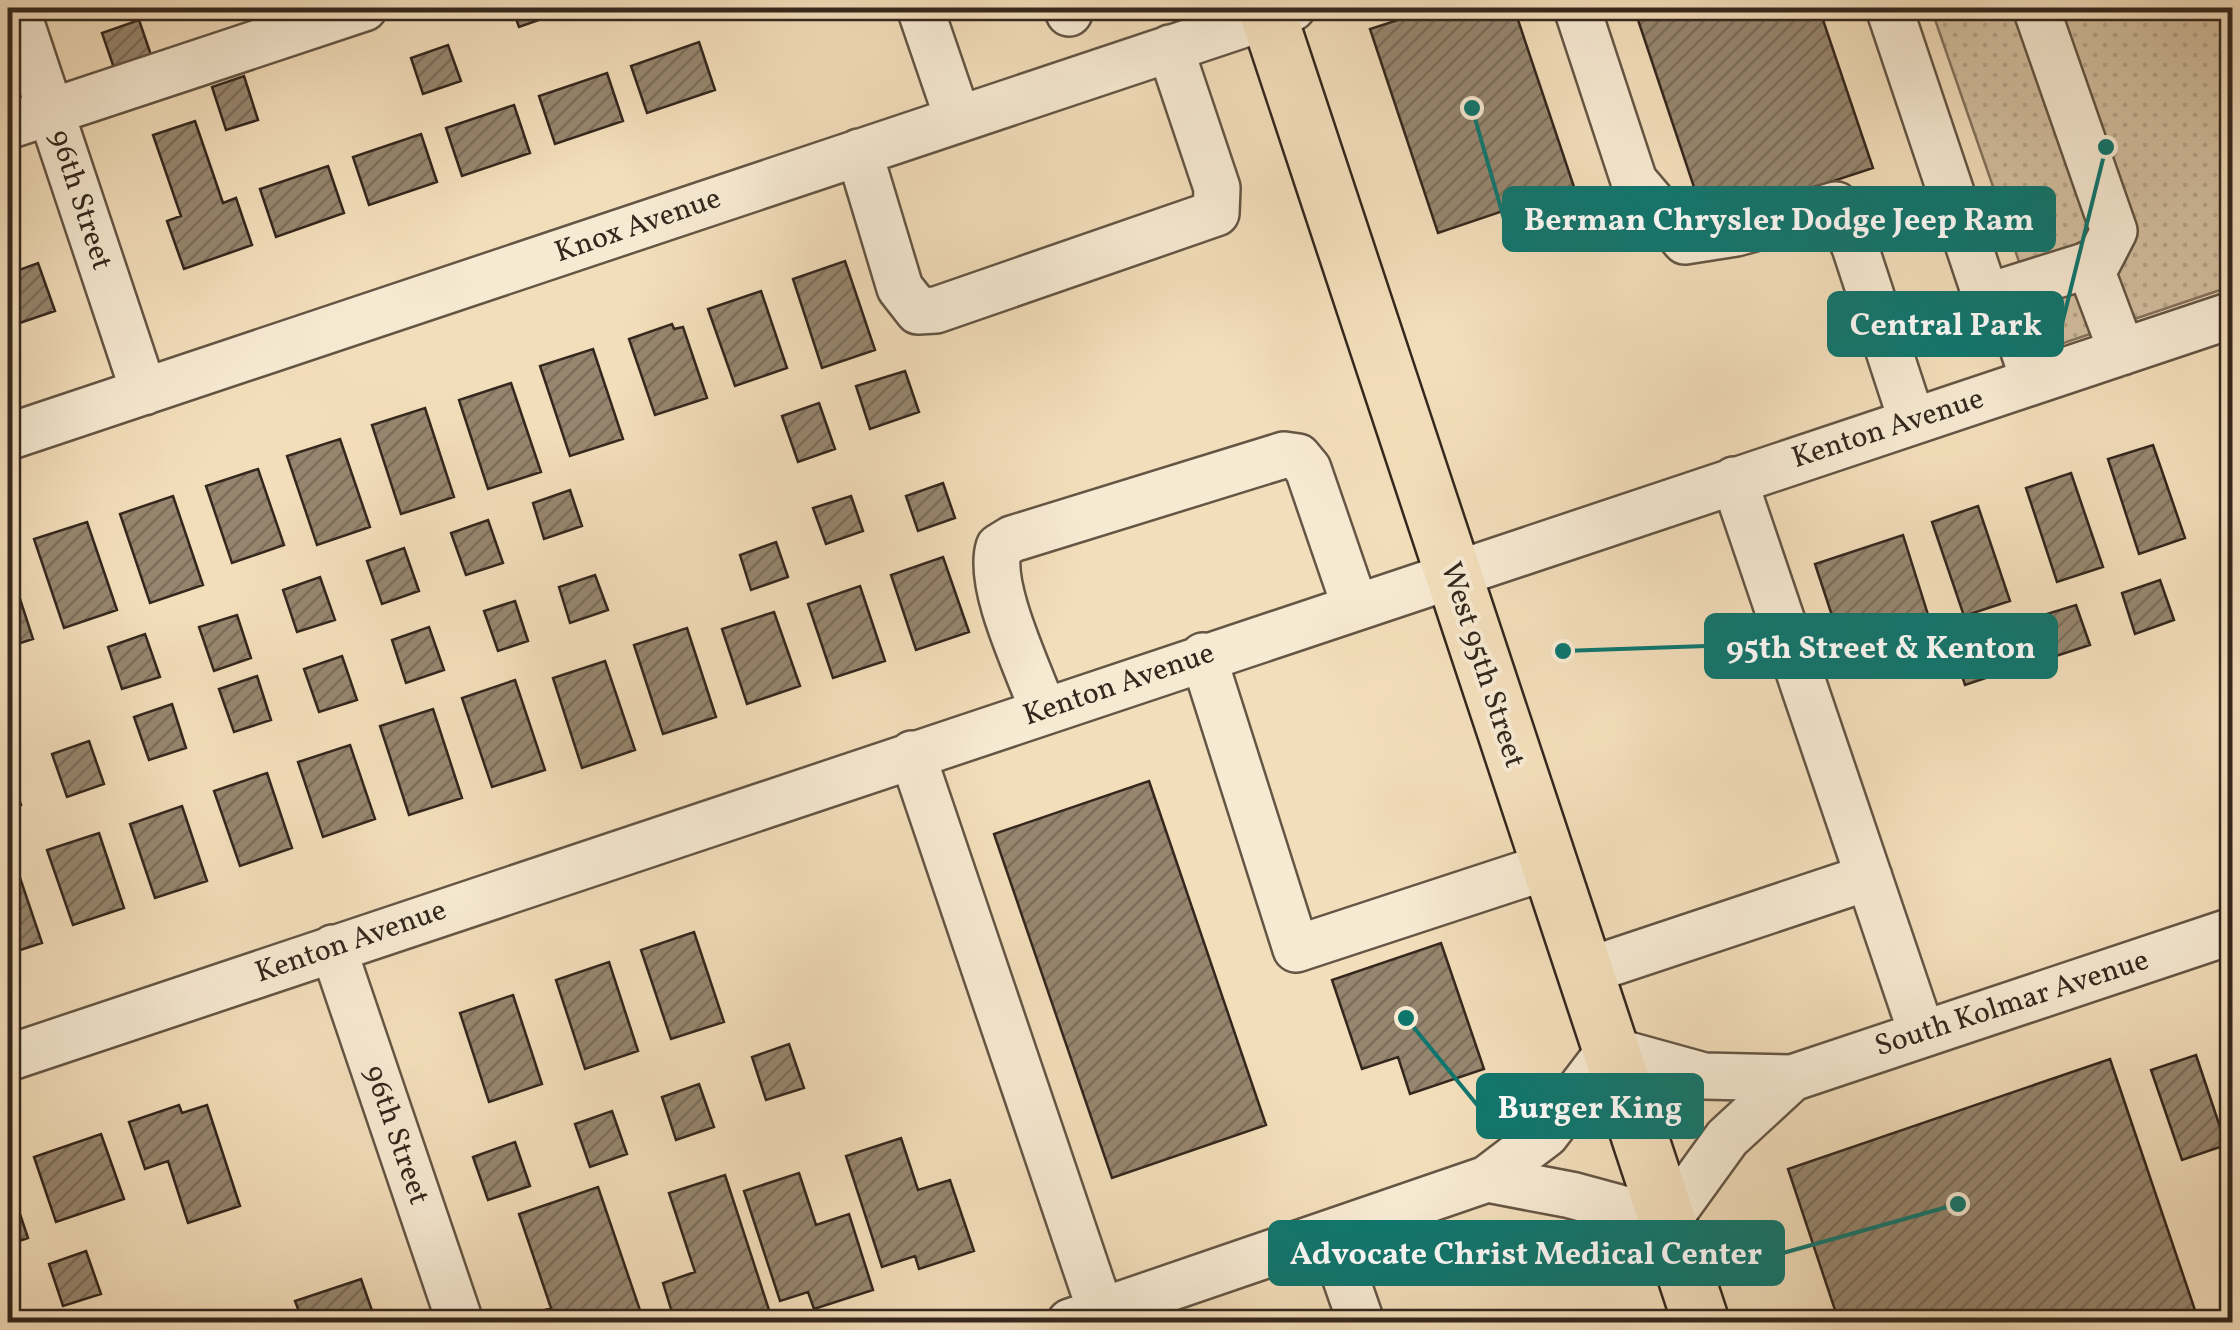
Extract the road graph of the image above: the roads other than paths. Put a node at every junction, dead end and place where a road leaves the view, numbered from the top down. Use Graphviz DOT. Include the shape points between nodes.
graph roads {
  1 [pos="16,8"];
  2 [pos="364,8"];
  3 [pos="920,8"];
  4 [pos="1577,8"];
  5 [pos="1890,8"];
  6 [pos="2036,8"];
  7 [pos="1275,10"];
  8 [pos="1170,48"];
  9 [pos="51,112"];
  10 [pos="958,119"];
  11 [pos="8,126"];
  12 [pos="859,152"];
  13 [pos="2089,264"];
  14 [pos="2004,292"];
  15 [pos="2232,315"];
  16 [pos="2122,352"];
  17 [pos="2034,380"];
  18 [pos="144,392"];
  19 [pos="1912,421"];
  20 [pos="8,437"];
  21 [pos="1734,480"];
  22 [pos="1452,573"];
  23 [pos="1354,606"];
  24 [pos="1204,656"];
  25 [pos="1043,710"];
  26 [pos="912,754"];
  27 [pos="1549,866"];
  28 [pos="1869,876"];
  29 [pos="2232,932"];
  30 [pos="333,948"];
  31 [pos="1584,972"];
  32 [pos="1922,1034"];
  33 [pos="1610,1050"];
  34 [pos="8,1058"];
  35 [pos="1792,1078"];
  36 [pos="1487,1180"];
  37 [pos="1668,1221"];
  38 [pos="1331,1236"];
  39 [pos="1086,1317"];
  40 [pos="460,1322"];
  41 [pos="1360,1322"];
  42 [pos="1701,1322"];
  1 -- 9 [label="street, 96th Street"];
  2 -- 9 [label="street"];
  3 -- 10 [label="street"];
  4 -- 19 [label="street" via="1634,180 1685,241 1836,205"];
  5 -- 14 [label="street" via="1986,297"];
  6 -- 13 [label="street" via="2114,231 2098,262"];
  7 -- 8 [label="street, Knox Avenue"];
  7 -- 22 [label="main road, West 95th Street"];
  8 -- 10 [label="street, Knox Avenue"];
  8 -- 12 [label="street" via="1217,188 1216,213 936,310 918,311 900,288"];
  9 -- 11 [label="street"];
  9 -- 18 [label="street, 96th Street"];
  10 -- 12 [label="street, Knox Avenue"];
  12 -- 18 [label="street, Knox Avenue"];
  13 -- 14 [label="street"];
  13 -- 16 [label="street"];
  14 -- 17 [label="street"];
  15 -- 16 [label="street, Kenton Avenue"];
  16 -- 17 [label="street, Kenton Avenue"];
  17 -- 19 [label="street, Kenton Avenue"];
  18 -- 20 [label="street, Knox Avenue"];
  19 -- 21 [label="street, Kenton Avenue"];
  21 -- 22 [label="street, Kenton Avenue"];
  21 -- 28 [label="street"];
  22 -- 23 [label="street, Kenton Avenue"];
  22 -- 27 [label="main road, West 95th Street"];
  23 -- 24 [label="street, Kenton Avenue"];
  23 -- 25 [label="street" via="1308,468 1298,457 1284,455 1012,539 994,560 998,583"];
  24 -- 25 [label="street, Kenton Avenue"];
  24 -- 27 [label="street" via="1296,949"];
  25 -- 26 [label="street, Kenton Avenue"];
  26 -- 30 [label="street, Kenton Avenue"];
  26 -- 39 [label="street"];
  27 -- 31 [label="main road, West 95th Street"];
  28 -- 31 [label="street"];
  28 -- 32 [label="street"];
  29 -- 32 [label="street, South Kolmar Avenue"];
  30 -- 34 [label="street, Kenton Avenue"];
  30 -- 40 [label="street, 96th Street"];
  31 -- 33 [label="main road, West 95th Street"];
  32 -- 35 [label="street, South Kolmar Avenue"];
  33 -- 35 [label="street, South Kolmar Avenue" via="1704,1076"];
  33 -- 36 [label="street" via="1546,1134"];
  33 -- 37 [label="main road, West 95th Street"];
  35 -- 37 [label="street, South Kolmar Avenue" via="1727,1138"];
  36 -- 37 [label="street"];
  36 -- 38 [label="street"];
  37 -- 42 [label="main road, West 95th Street"];
  38 -- 39 [label="street"];
  38 -- 41 [label="street"];
}
